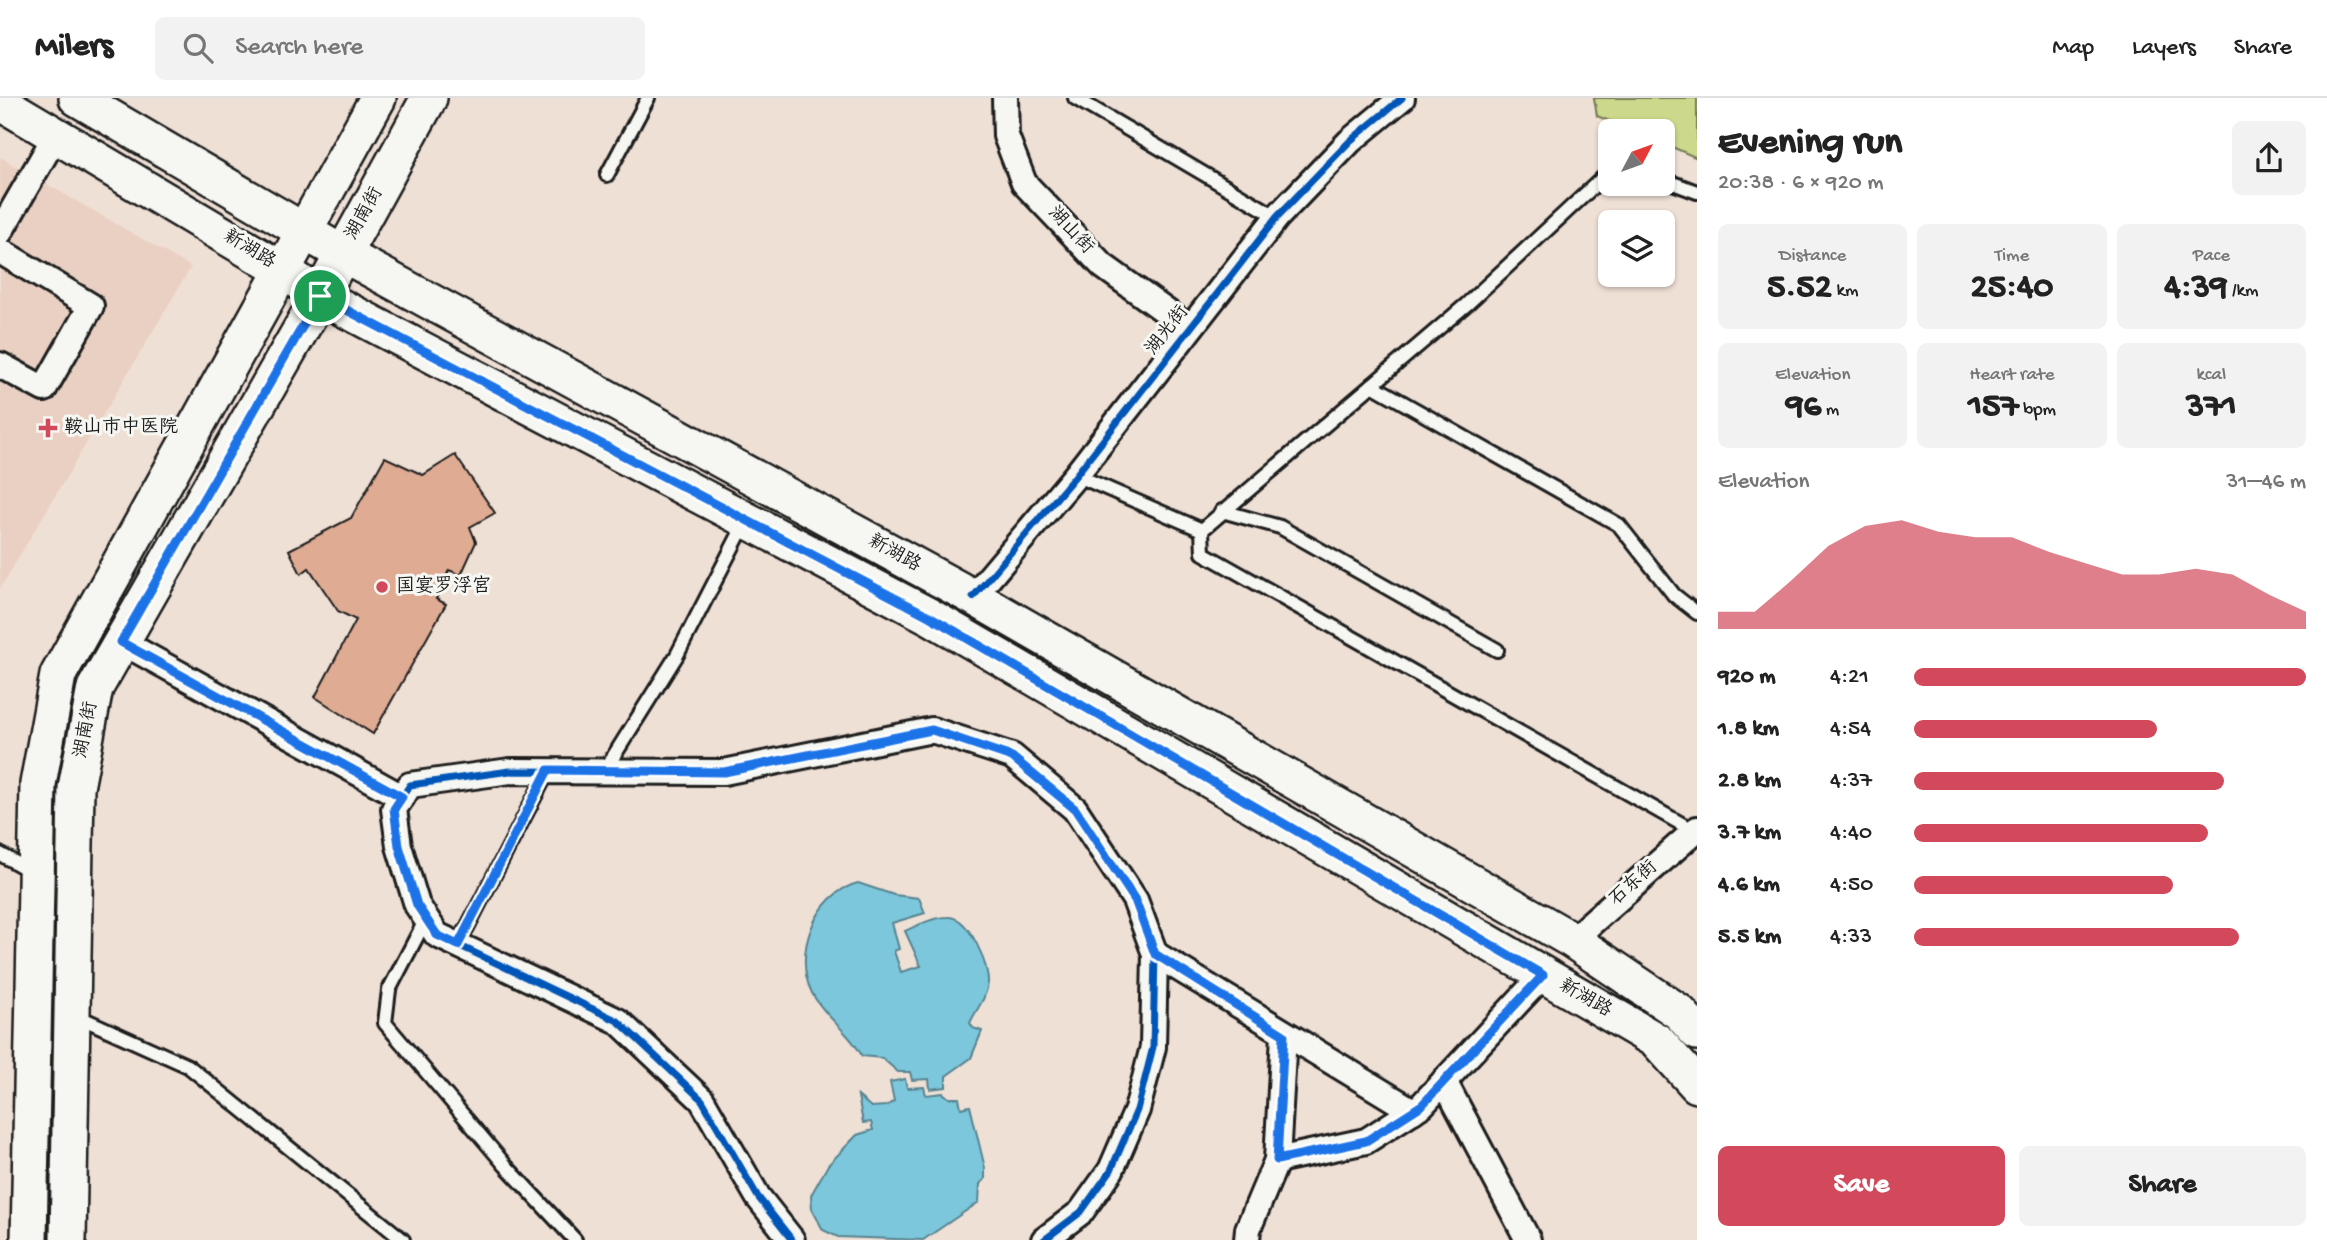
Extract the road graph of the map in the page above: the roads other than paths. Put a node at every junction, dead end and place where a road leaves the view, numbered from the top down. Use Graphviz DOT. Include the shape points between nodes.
graph roads {
  1 [pos="77,98"];
  2 [pos="378,98"];
  3 [pos="429,98"];
  4 [pos="648,98"];
  5 [pos="1005,98"];
  6 [pos="1075,98"];
  7 [pos="1402,98"];
  8 [pos="0,102"];
  9 [pos="56,135"];
  10 [pos="607,175"];
  11 [pos="1598,182"];
  12 [pos="1675,184"];
  13 [pos="1697,192"];
  14 [pos="1278,217"];
  15 [pos="305,230"];
  16 [pos="0,232"];
  17 [pos="0,251"];
  18 [pos="343,254"];
  19 [pos="284,271"];
  20 [pos="320,296"];
  21 [pos="1189,328"];
  22 [pos="0,365"];
  23 [pos="1372,385"];
  24 [pos="1076,475"];
  25 [pos="1222,511"];
  26 [pos="746,520"];
  27 [pos="1202,530"];
  28 [pos="973,597"];
  29 [pos="1697,613"];
  30 [pos="121,642"];
  31 [pos="1497,650"];
  32 [pos="605,769"];
  33 [pos="548,770"];
  34 [pos="402,797"];
  35 [pos="1695,830"];
  36 [pos="0,854"];
  37 [pos="36,874"];
  38 [pos="426,919"];
  39 [pos="1572,940"];
  40 [pos="458,945"];
  41 [pos="1155,954"];
  42 [pos="1543,975"];
  43 [pos="72,1014"];
  44 [pos="1697,1032"];
  45 [pos="1284,1035"];
  46 [pos="1444,1082"];
  47 [pos="1697,1085"];
  48 [pos="1413,1111"];
  49 [pos="1277,1160"];
  50 [pos="29,1240"];
  51 [pos="68,1240"];
  52 [pos="403,1240"];
  53 [pos="575,1240"];
  54 [pos="792,1240"];
  55 [pos="1044,1240"];
  56 [pos="1247,1240"];
  57 [pos="1528,1240"];
  1 -- 15 [label="main road, 新湖路"];
  2 -- 15 [label="main road, 湖南街"];
  3 -- 18 [label="main road, 湖南街"];
  4 -- 10 [label="lane"];
  5 -- 21 [label="street, 湖山街" via="1006,136 1024,183 1103,266"];
  6 -- 14 [label="lane"];
  7 -- 14 [label="street, 湖光街" via="1350,141"];
  8 -- 9 [label="main road, 新湖路"];
  9 -- 16 [label="street"];
  9 -- 19 [label="main road, 新湖路"];
  11 -- 23 [label="lane"];
  12 -- 13 [label="lane"];
  14 -- 21 [label="street, 湖光街"];
  15 -- 18 [label="main road, 新湖路"];
  15 -- 19 [label="main road, 湖南街"];
  17 -- 22 [label="street" via="91,306 44,388"];
  18 -- 20 [label="main road, 湖南街"];
  18 -- 28 [label="main road, 新湖路"];
  19 -- 20 [label="main road, 新湖路"];
  19 -- 37 [label="main road, 湖南街" via="58,675 37,784"];
  20 -- 26 [label="main road, 新湖路"];
  20 -- 30 [label="main road, 湖南街"];
  21 -- 24 [label="street, 湖光街"];
  23 -- 25 [label="lane"];
  23 -- 29 [label="lane" via="1619,525 1674,595"];
  24 -- 27 [label="lane"];
  24 -- 28 [label="street, 湖光街"];
  25 -- 27 [label="lane"];
  25 -- 31 [label="lane" via="1280,527"];
  26 -- 32 [label="lane" via="677,655"];
  26 -- 42 [label="main road, 新湖路" via="929,616"];
  27 -- 35 [label="lane" via="1203,553"];
  28 -- 39 [label="main road, 新湖路"];
  30 -- 34 [label="street"];
  30 -- 43 [label="main road, 湖南街" via="95,688 76,788"];
  32 -- 33 [label="street"];
  32 -- 41 [label="street" via="724,772 932,730 1012,757 1075,809 1135,900"];
  33 -- 34 [label="street" via="410,785"];
  33 -- 40 [label="lane"];
  34 -- 38 [label="street" via="394,809 399,846 417,905"];
  35 -- 39 [label="street, 石东街"];
  36 -- 37 [label="lane"];
  37 -- 50 [label="main road, 湖南街"];
  38 -- 40 [label="street" via="437,935"];
  38 -- 53 [label="lane" via="389,990 385,1023"];
  39 -- 44 [label="main road, 新湖路" via="1679,1013"];
  40 -- 54 [label="street" via="618,1021 702,1100 758,1197"];
  41 -- 45 [label="street"];
  41 -- 55 [label="street" via="1153,1047 1137,1111 1111,1170 1082,1212"];
  42 -- 46 [label="street"];
  42 -- 47 [label="main road, 新湖路" via="1657,1041"];
  43 -- 51 [label="main road, 湖南街"];
  43 -- 52 [label="lane" via="188,1066"];
  45 -- 48 [label="street"];
  45 -- 49 [label="street"];
  46 -- 48 [label="street"];
  46 -- 57 [label="street"];
  48 -- 49 [label="street" via="1366,1141"];
  49 -- 56 [label="street"];
}
